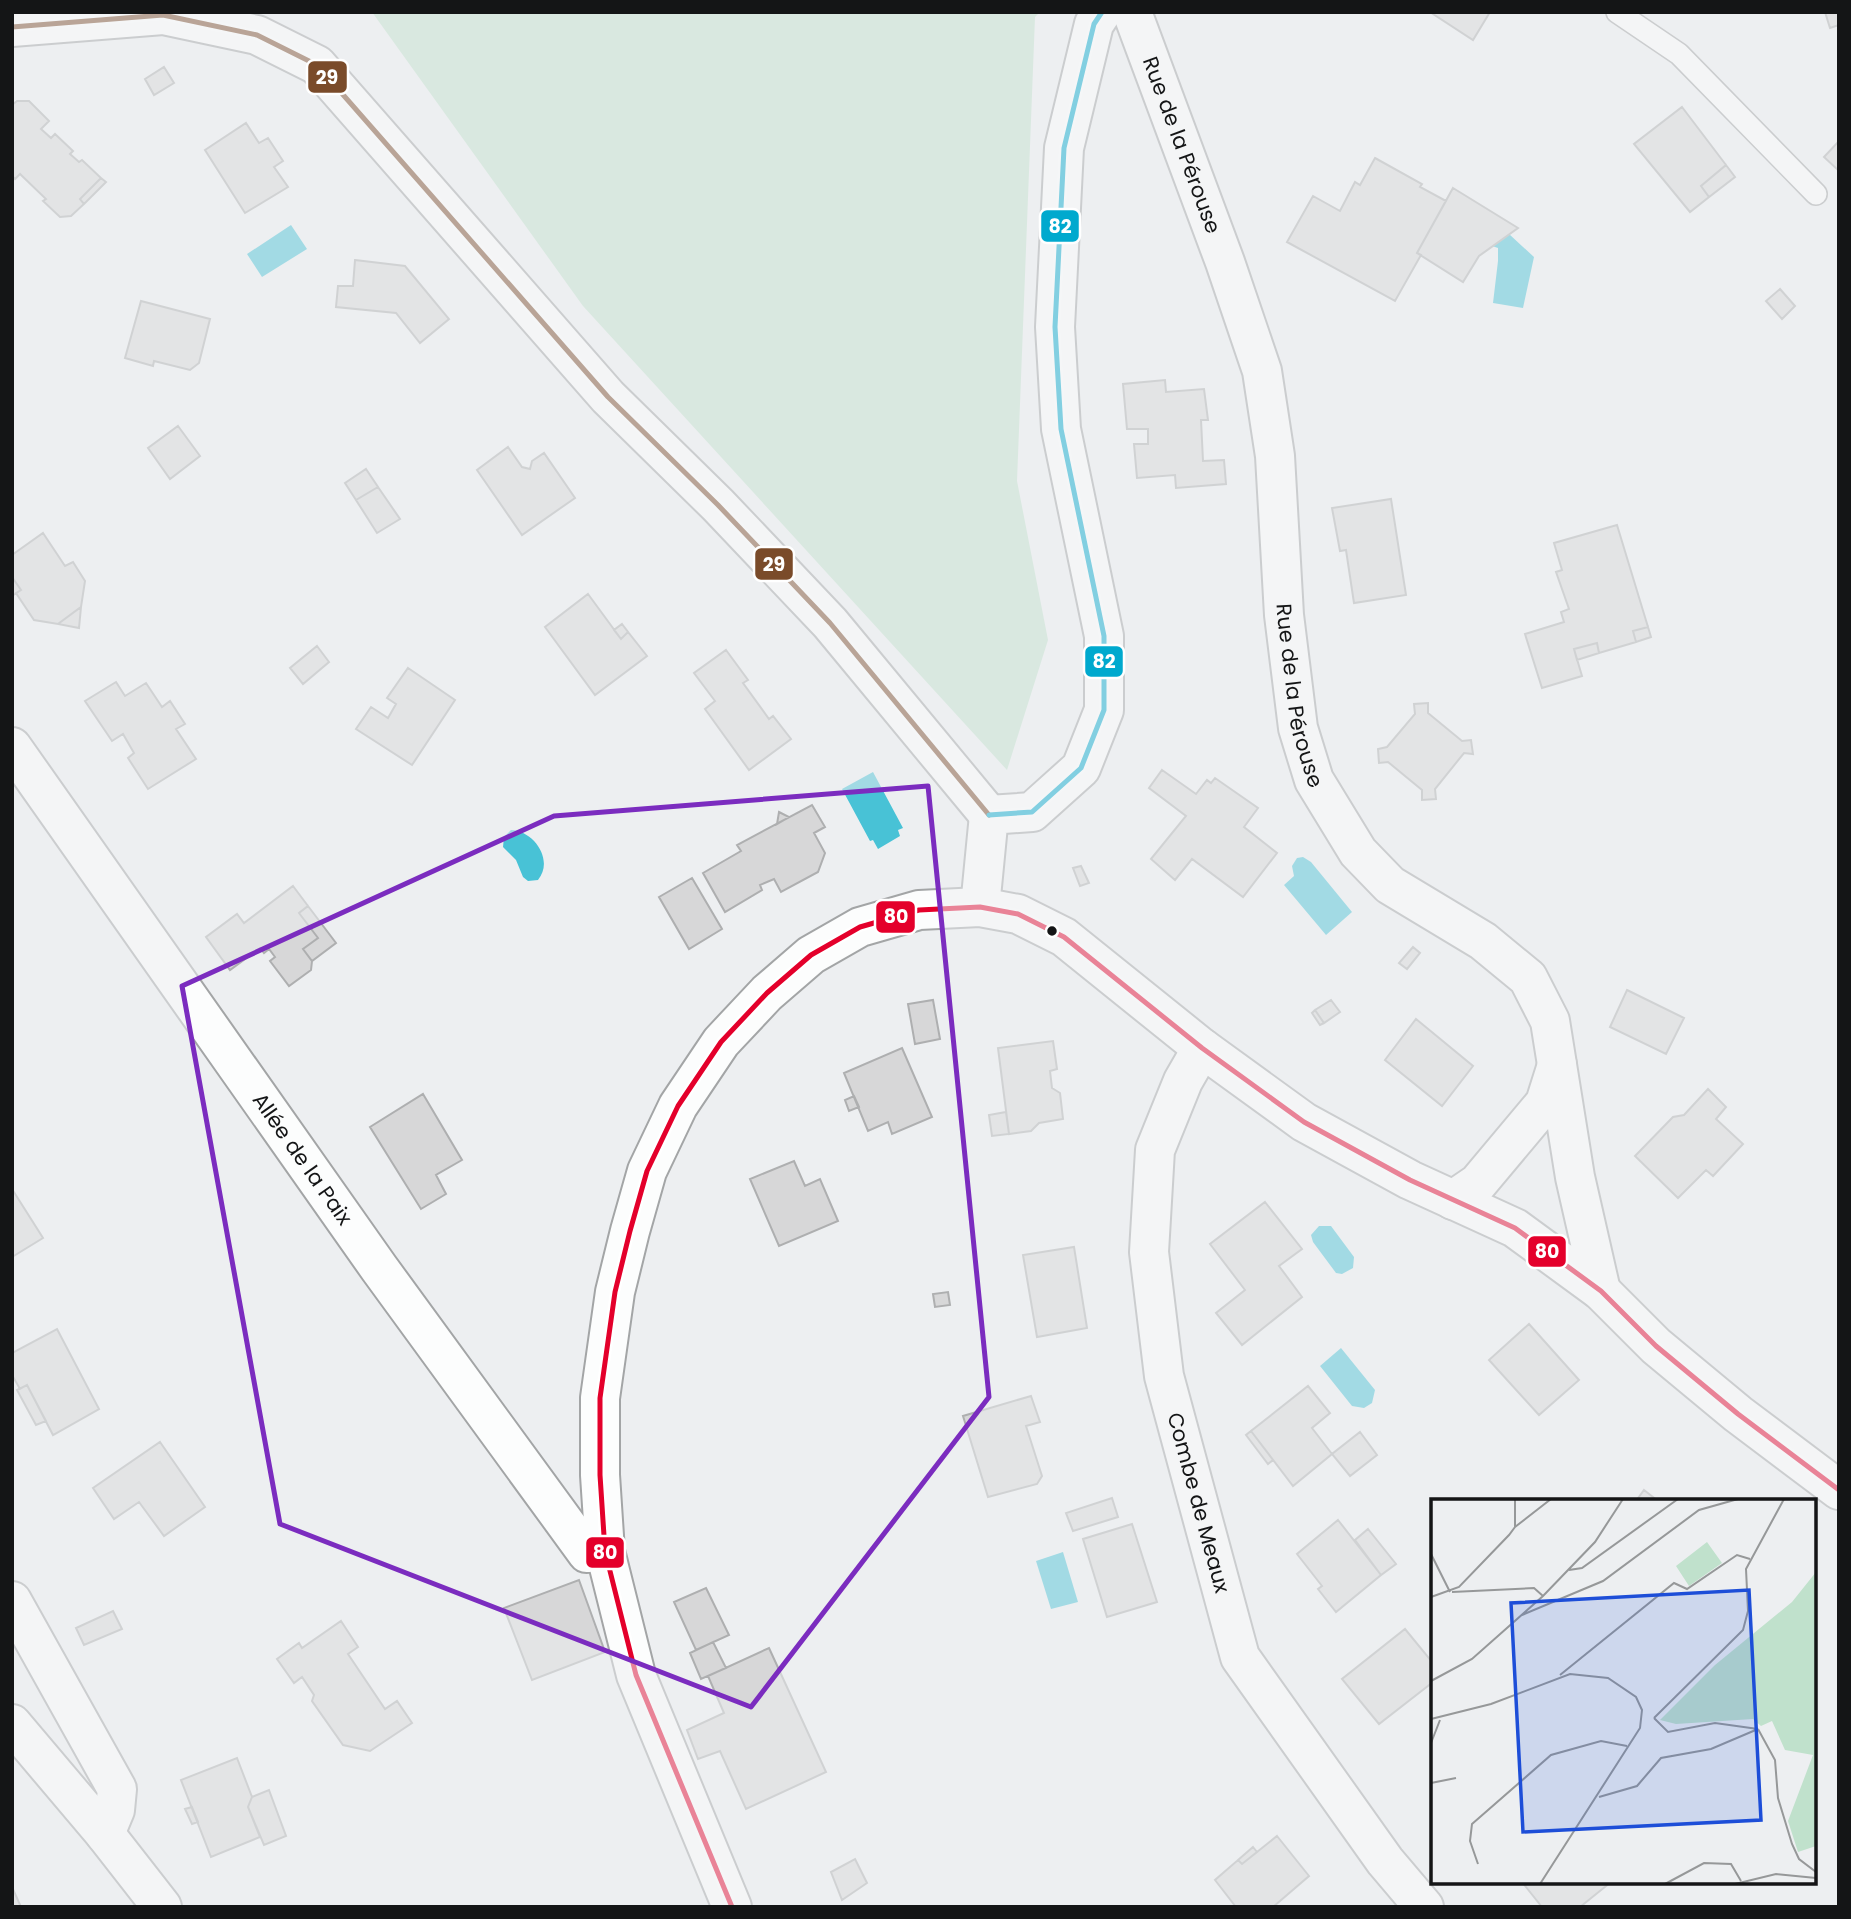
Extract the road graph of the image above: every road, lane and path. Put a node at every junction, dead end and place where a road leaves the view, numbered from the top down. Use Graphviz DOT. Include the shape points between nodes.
graph roads {
  1 [pos="1102,12"];
  2 [pos="1132,12"];
  3 [pos="1617,12"];
  4 [pos="12,27"];
  5 [pos="1816,194"];
  6 [pos="12,747"];
  7 [pos="989,816"];
  8 [pos="980,907"];
  9 [pos="1202,1048"];
  10 [pos="1557,1065"];
  11 [pos="1453,1200"];
  12 [pos="1601,1291"];
  13 [pos="1839,1490"];
  14 [pos="604,1551"];
  15 [pos="12,1601"];
  16 [pos="12,1724"];
  17 [pos="105,1833"];
  18 [pos="162,1907"];
  19 [pos="732,1907"];
  20 [pos="1424,1907"];
  1 -- 7 [label="street" via="1094,24 1064,148 1055,327 1061,429 1104,636 1104,710 1081,768 1032,812"];
  2 -- 10 [label="street, Rue de la Pérouse" via="1262,370 1275,456 1284,615 1296,715 1314,780 1358,852 1390,885 1483,941 1528,978 1550,1021"];
  3 -- 5 [label="lane" via="1679,54"];
  4 -- 7 [label="street" via="163,15 257,35 317,65 608,397 830,623"];
  6 -- 14 [label="street, Allée de la Paix" via="379,1268 587,1553"];
  7 -- 8 [label="street"];
  8 -- 9 [label="street" via="1018,914 1064,937"];
  8 -- 14 [label="street" via="919,910 860,927 811,955 721,1042 678,1105 647,1171 615,1292 600,1398"];
  9 -- 11 [label="street" via="1304,1122"];
  9 -- 20 [label="street, Combe de Meaux" via="1182,1081 1155,1150 1149,1252 1164,1376 1240,1657 1385,1861"];
  10 -- 11 [label="street" via="1545,1102 1478,1183"];
  10 -- 12 [label="street, Rue de la Pérouse" via="1575,1177"];
  11 -- 12 [label="street" via="1516,1228"];
  12 -- 13 [label="street" via="1656,1346"];
  14 -- 19 [label="street" via="636,1675"];
  15 -- 17 [label="street" via="117,1788 115,1810"];
  16 -- 17 [label="street"];
  17 -- 18 [label="street"];
}
